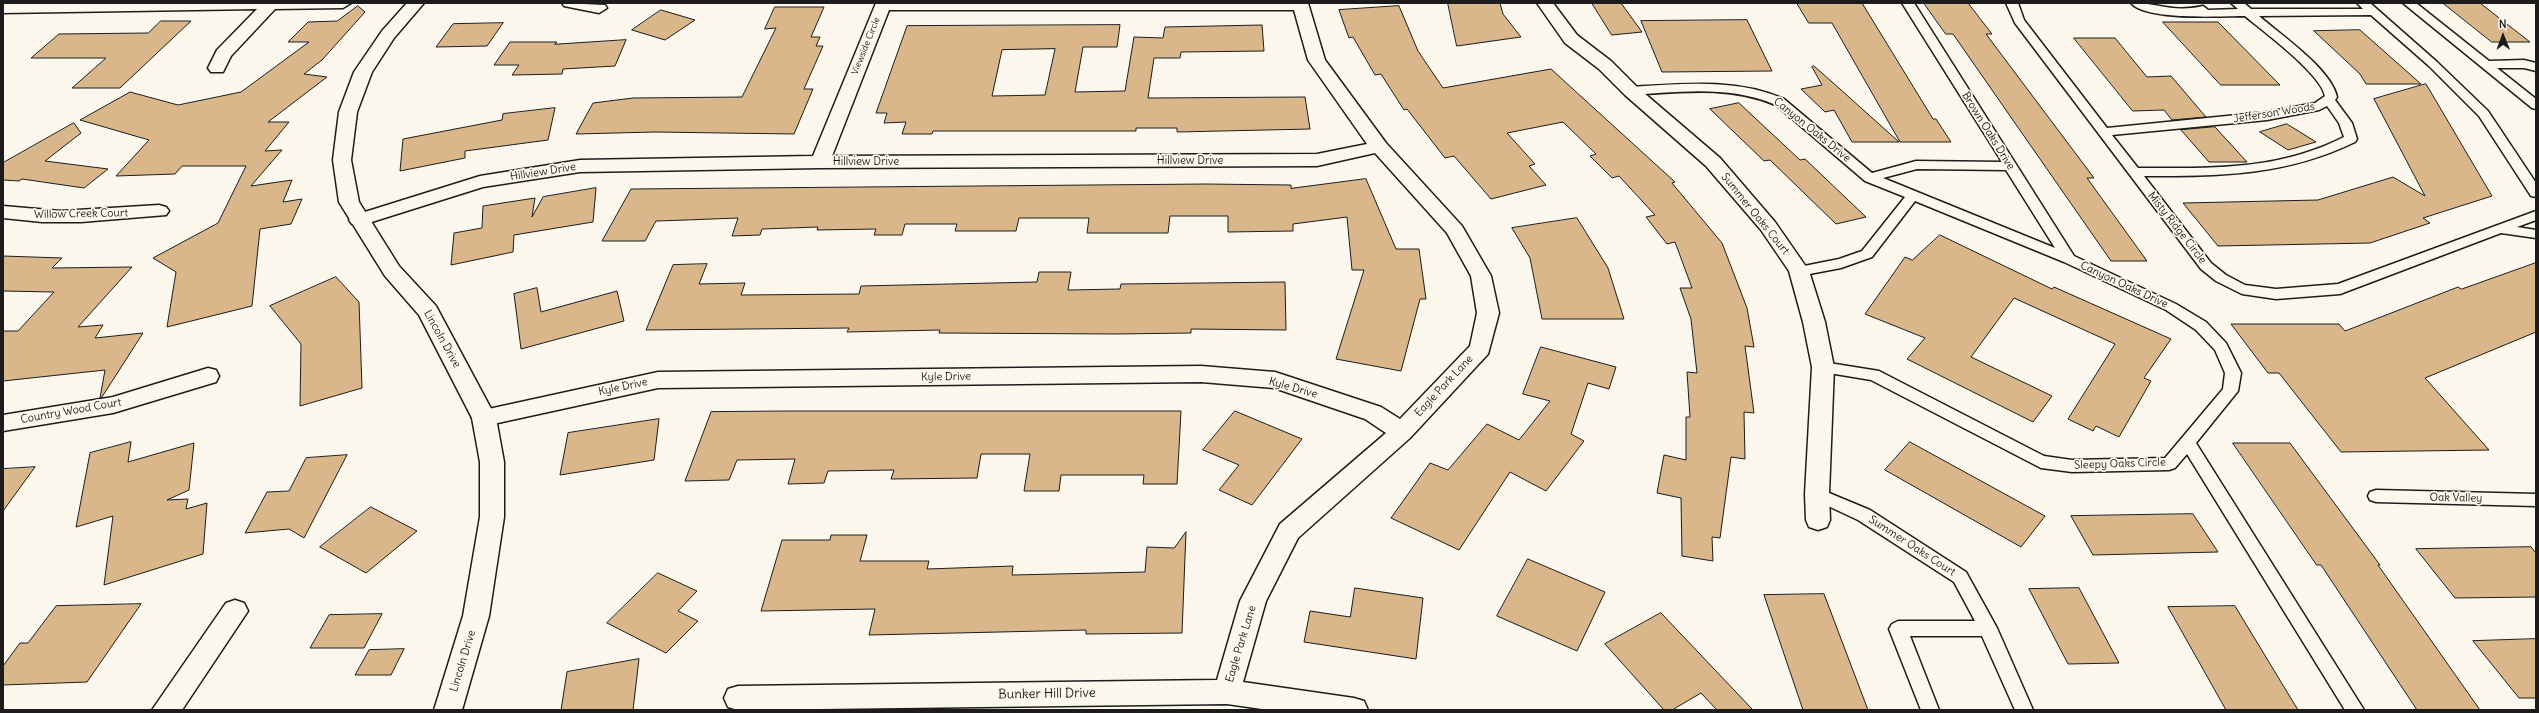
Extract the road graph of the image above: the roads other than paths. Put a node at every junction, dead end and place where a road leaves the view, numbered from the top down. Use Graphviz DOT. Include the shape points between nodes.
graph roads {
  1 [pos="343,3"];
  2 [pos="416,3"];
  3 [pos="570,3"];
  4 [pos="1545,3"];
  5 [pos="1908,3"];
  6 [pos="2012,3"];
  7 [pos="2137,3"];
  8 [pos="2207,3"];
  9 [pos="2363,3"];
  10 [pos="2409,3"];
  11 [pos="1300,4"];
  12 [pos="270,5"];
  13 [pos="2242,7"];
  14 [pos="3,8"];
  15 [pos="599,8"];
  16 [pos="2375,12"];
  17 [pos="2195,13"];
  18 [pos="2486,65"];
  19 [pos="2536,66"];
  20 [pos="218,68"];
  21 [pos="1631,91"];
  22 [pos="2328,100"];
  23 [pos="2536,105"];
  24 [pos="2103,132"];
  25 [pos="1379,147"];
  26 [pos="820,162"];
  27 [pos="2010,166"];
  28 [pos="2134,172"];
  29 [pos="1870,178"];
  30 [pos="2536,193"];
  31 [pos="1912,196"];
  32 [pos="159,211"];
  33 [pos="3,212"];
  34 [pos="2536,214"];
  35 [pos="359,220"];
  36 [pos="2502,229"];
  37 [pos="2536,234"];
  38 [pos="2069,259"];
  39 [pos="1799,271"];
  40 [pos="1823,367"];
  41 [pos="208,376"];
  42 [pos="484,418"];
  43 [pos="3,423"];
  44 [pos="1402,432"];
  45 [pos="2188,443"];
  46 [pos="1817,494"];
  47 [pos="2376,496"];
  48 [pos="2536,500"];
  49 [pos="1818,520"];
  50 [pos="235,611"];
  51 [pos="1988,628"];
  52 [pos="1226,692"];
  53 [pos="738,698"];
  54 [pos="166,710"];
  55 [pos="448,710"];
  56 [pos="1354,710"];
  57 [pos="1930,710"];
  58 [pos="2024,710"];
  59 [pos="2355,710"];
  1 -- 12 [label="street"];
  2 -- 35 [label="street, Lincoln Drive" via="388,35 363,72 348,112 342,160 349,202"];
  3 -- 15 [label="street"];
  4 -- 21 [label="street, Summer Oaks Court" via="1571,39 1605,65"];
  5 -- 27 [label="lane, Brown Oaks Drive"];
  6 -- 24 [label="lane, Misty Ridge Circle" via="2020,21"];
  7 -- 17 [label="lane" via="2178,14"];
  8 -- 17 [label="lane"];
  9 -- 16 [label="lane"];
  10 -- 18 [label="lane"];
  11 -- 25 [label="street, Eagle Park Lane" via="1317,60"];
  11 -- 26 [label="street, Viewside Circle" via="883,5"];
  12 -- 14 [label="street"];
  12 -- 20 [label="street" via="223,54"];
  13 -- 16 [label="lane"];
  13 -- 17 [label="lane"];
  13 -- 22 [label="lane, Jefferson Woods" via="2330,87 2331,97"];
  16 -- 30 [label="lane" via="2484,114"];
  18 -- 19 [label="lane"];
  18 -- 23 [label="lane"];
  21 -- 29 [label="lane, Canyon Oaks Drive" via="1705,87 1763,93 1780,102"];
  21 -- 39 [label="street, Summer Oaks Court" via="1713,162 1768,226"];
  22 -- 24 [label="lane, Jefferson Woods" via="2319,106 2266,116"];
  22 -- 28 [label="lane" via="2343,118 2350,132 2351,139 2338,147 2264,170"];
  24 -- 28 [label="lane, Misty Ridge Circle"];
  25 -- 26 [label="street, Hillview Drive" via="1317,160"];
  25 -- 44 [label="street, Eagle Park Lane" via="1456,230 1481,276 1488,313 1480,349"];
  26 -- 35 [label="street, Hillview Drive" via="580,166 480,182"];
  27 -- 29 [label="lane" via="1916,165"];
  27 -- 38 [label="lane, Brown Oaks Drive"];
  28 -- 36 [label="lane, Misty Ridge Circle" via="2206,266 2221,278 2242,289 2276,294 2340,289"];
  29 -- 31 [label="lane, Canyon Oaks Drive"];
  31 -- 38 [label="lane, Canyon Oaks Drive"];
  31 -- 39 [label="lane" via="1867,254 1841,263"];
  32 -- 33 [label="street, Willow Creek Court" via="93,216 24,215"];
  34 -- 36 [label="lane, Misty Ridge Circle"];
  35 -- 42 [label="street, Lincoln Drive" via="392,271 428,311"];
  36 -- 37 [label="lane"];
  38 -- 45 [label="lane, Canyon Oaks Drive" via="2171,307 2201,326 2221,347 2232,373 2230,391"];
  39 -- 40 [label="street, Summer Oaks Court" via="1814,322"];
  40 -- 45 [label="lane, Sleepy Oaks Circle" via="1874,375 2041,462 2072,466 2169,464"];
  40 -- 46 [label="street, Summer Oaks Court"];
  41 -- 43 [label="street, Country Wood Court" via="113,405"];
  42 -- 44 [label="street, Kyle Drive" via="658,380 1201,374 1275,380 1373,412"];
  42 -- 55 [label="street, Lincoln Drive" via="492,462 492,518 476,616"];
  44 -- 52 [label="street, Eagle Park Lane" via="1289,531 1254,601"];
  45 -- 59 [label="lane"];
  46 -- 49 [label="street, Summer Oaks Court"];
  46 -- 51 [label="lane, Summer Oaks Court" via="1864,515 1960,577"];
  47 -- 48 [label="lane, Oak Valley"];
  50 -- 54 [label="street"];
  51 -- 57 [label="lane" via="1898,629"];
  51 -- 58 [label="lane, Summer Oaks Court"];
  52 -- 53 [label="street, Bunker Hill Drive"];
  52 -- 56 [label="street, Bunker Hill Drive"];
}
